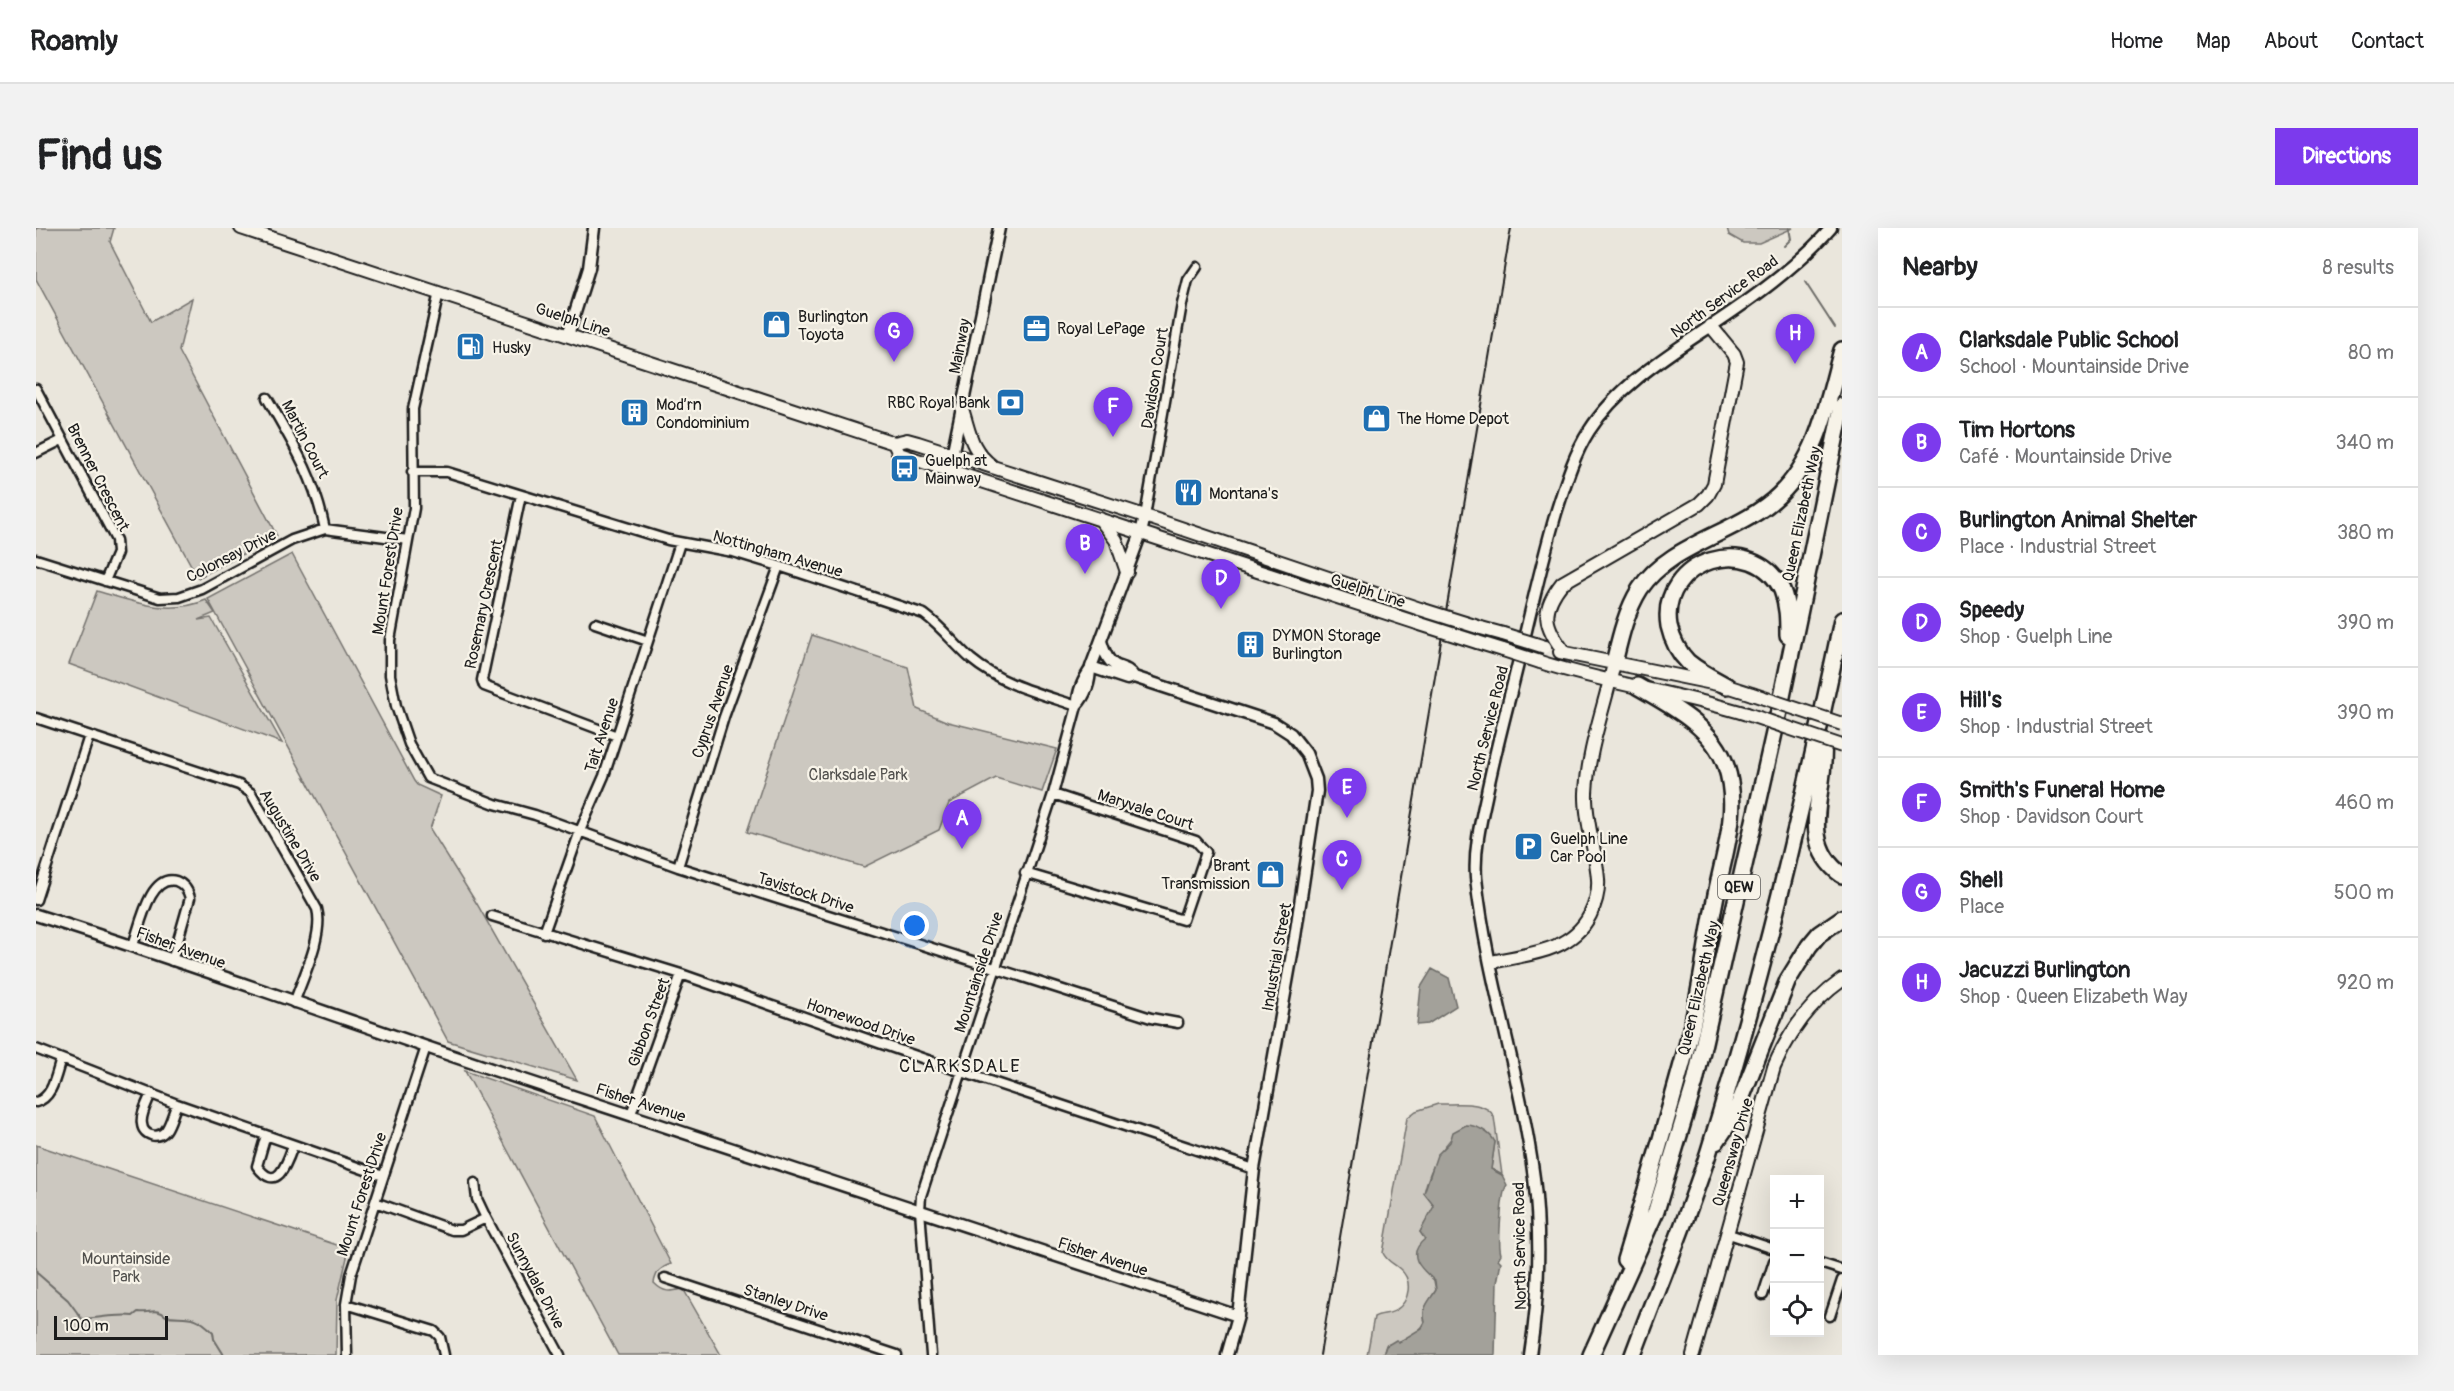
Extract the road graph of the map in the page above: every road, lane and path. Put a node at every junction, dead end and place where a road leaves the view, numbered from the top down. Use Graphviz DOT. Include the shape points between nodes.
graph roads {
  1 [pos="241,228"];
  2 [pos="594,228"];
  3 [pos="999,228"];
  4 [pos="1831,228"];
  5 [pos="1197,267"];
  6 [pos="439,292"];
  7 [pos="1711,326"];
  8 [pos="568,334"];
  9 [pos="1842,350"];
  10 [pos="36,389"];
  11 [pos="267,398"];
  12 [pos="1842,406"];
  13 [pos="962,409"];
  14 [pos="62,440"];
  15 [pos="894,443"];
  16 [pos="36,453"];
  17 [pos="953,456"];
  18 [pos="950,470"];
  19 [pos="412,472"];
  20 [pos="1004,472"];
  21 [pos="522,495"];
  22 [pos="1145,516"];
  23 [pos="1099,519"];
  24 [pos="325,530"];
  25 [pos="1141,533"];
  26 [pos="408,540"];
  27 [pos="680,543"];
  28 [pos="36,559"];
  29 [pos="779,566"];
  30 [pos="1127,573"];
  31 [pos="105,581"];
  32 [pos="1842,620"];
  33 [pos="595,623"];
  34 [pos="648,641"];
  35 [pos="1101,641"];
  36 [pos="1565,653"];
  37 [pos="1614,663"];
  38 [pos="1091,667"];
  39 [pos="1134,677"];
  40 [pos="1610,682"];
  41 [pos="1637,686"];
  42 [pos="1727,686"];
  43 [pos="1077,706"];
  44 [pos="1779,711"];
  45 [pos="36,718"];
  46 [pos="1821,723"];
  47 [pos="1842,724"];
  48 [pos="89,736"];
  49 [pos="616,736"];
  50 [pos="1842,746"];
  51 [pos="428,778"];
  52 [pos="1053,794"];
  53 [pos="580,831"];
  54 [pos="678,867"];
  55 [pos="1025,873"];
  56 [pos="1842,875"];
  57 [pos="36,900"];
  58 [pos="36,915"];
  59 [pos="492,916"];
  60 [pos="1842,918"];
  61 [pos="544,933"];
  62 [pos="133,945"];
  63 [pos="172,961"];
  64 [pos="1491,962"];
  65 [pos="995,968"];
  66 [pos="681,974"];
  67 [pos="1842,980"];
  68 [pos="294,1003"];
  69 [pos="1178,1023"];
  70 [pos="426,1047"];
  71 [pos="36,1049"];
  72 [pos="61,1059"];
  73 [pos="962,1072"];
  74 [pos="151,1093"];
  75 [pos="36,1102"];
  76 [pos="177,1104"];
  77 [pos="631,1114"];
  78 [pos="266,1135"];
  79 [pos="293,1146"];
  80 [pos="1708,1154"];
  81 [pos="1254,1168"];
  82 [pos="383,1176"];
  83 [pos="474,1183"];
  84 [pos="375,1202"];
  85 [pos="920,1210"];
  86 [pos="486,1218"];
  87 [pos="1726,1233"];
  88 [pos="1770,1248"];
  89 [pos="1824,1264"];
  90 [pos="1842,1270"];
  91 [pos="1770,1273"];
  92 [pos="665,1278"];
  93 [pos="1842,1280"];
  94 [pos="1763,1295"];
  95 [pos="346,1304"];
  96 [pos="1238,1316"];
  97 [pos="1830,1316"];
  98 [pos="347,1355"];
  99 [pos="444,1355"];
  100 [pos="560,1355"];
  101 [pos="897,1355"];
  102 [pos="931,1355"];
  103 [pos="1227,1355"];
  104 [pos="1530,1355"];
  105 [pos="1591,1355"];
  106 [pos="1633,1355"];
  107 [pos="1693,1355"];
  1 -- 6 [label="main road, Guelph Line"];
  2 -- 8 [label="street" via="589,268"];
  3 -- 13 [label="street, Mainway"];
  4 -- 7 [label="street, North Service Road" via="1808,254"];
  5 -- 22 [label="street, Davidson Court" via="1188,280 1182,304"];
  6 -- 8 [label="main road, Guelph Line"];
  6 -- 19 [label="street, Mount Forest Drive" via="413,409"];
  7 -- 36 [label="main road" via="1737,362 1714,484 1699,504 1562,583 1550,599 1547,618"];
  7 -- 64 [label="street, North Service Road" via="1612,403 1589,430 1570,470 1495,752 1478,837 1476,877"];
  8 -- 15 [label="main road, Guelph Line"];
  9 -- 37 [label="highway" via="1817,437 1796,476 1764,507 1678,555 1649,577 1630,610"];
  10 -- 14 [label="street, Brenner Crescent"];
  11 -- 24 [label="street, Martin Court" via="307,468"];
  12 -- 44 [label="highway, Queen Elizabeth Way / QEW"];
  13 -- 17 [label="street, Mainway"];
  13 -- 20 [label="main road" via="975,449"];
  14 -- 16 [label="street"];
  14 -- 31 [label="street, Brenner Crescent" via="116,540 117,553"];
  15 -- 17 [label="main road, Guelph Line" via="907,440"];
  15 -- 18 [label="main road, Guelph Line" via="899,454"];
  17 -- 18 [label="street, Mainway"];
  17 -- 20 [label="main road, Guelph Line"];
  18 -- 23 [label="main road, Guelph Line"];
  19 -- 21 [label="street, Nottingham Avenue" via="447,472"];
  19 -- 26 [label="street, Mount Forest Drive" via="414,508"];
  20 -- 22 [label="main road, Guelph Line"];
  21 -- 27 [label="street, Nottingham Avenue"];
  21 -- 49 [label="street, Rosemary Crescent" via="482,680 484,687"];
  22 -- 25 [label="street, Davidson Court"];
  22 -- 36 [label="main road, Guelph Line, bridge" via="1420,609"];
  23 -- 25 [label="main road, Guelph Line"];
  23 -- 30 [label="main road" via="1116,540"];
  24 -- 26 [label="street, Colonsay Drive"];
  24 -- 31 [label="street, Colonsay Drive" via="292,540 202,589 179,597 150,597"];
  25 -- 30 [label="street, Mountainside Drive"];
  25 -- 40 [label="main road, Guelph Line, bridge"];
  26 -- 51 [label="street, Mount Forest Drive" via="390,640 390,675 410,744"];
  27 -- 29 [label="street, Nottingham Avenue" via="733,552"];
  27 -- 34 [label="street, Tait Avenue"];
  28 -- 31 [label="street, Colonsay Drive"];
  29 -- 43 [label="street, Nottingham Avenue" via="924,614 992,674"];
  29 -- 54 [label="street, Cyprus Avenue" via="724,717"];
  30 -- 35 [label="street, Mountainside Drive"];
  32 -- 46 [label="highway, QEW"];
  33 -- 34 [label="street"];
  34 -- 49 [label="street, Tait Avenue"];
  35 -- 38 [label="street, Mountainside Drive"];
  35 -- 39 [label="street, Industrial Street" via="1108,660"];
  36 -- 37 [label="main road, Guelph Line"];
  37 -- 40 [label="main road"];
  37 -- 42 [label="main road, Guelph Line"];
  38 -- 39 [label="street, Industrial Street" via="1127,680"];
  38 -- 43 [label="street, Mountainside Drive"];
  39 -- 81 [label="street, Industrial Street" via="1274,723 1299,743 1316,779 1295,937"];
  40 -- 41 [label="main road, Guelph Line"];
  40 -- 64 [label="main road" via="1590,759 1586,794 1598,880 1595,905 1578,933 1567,941 1552,949"];
  41 -- 50 [label="main road, Guelph Line, bridge" via="1700,700"];
  41 -- 105 [label="highway" via="1673,707 1712,741 1725,764 1733,804 1689,1036 1619,1283"];
  42 -- 44 [label="highway" via="1687,661 1671,637 1668,617 1672,592 1686,574 1706,561 1722,557 1761,567 1782,591 1788,625"];
  42 -- 47 [label="main road, Guelph Line, bridge"];
  43 -- 52 [label="street, Mountainside Drive"];
  44 -- 105 [label="highway, Queen Elizabeth Way / QEW" via="1692,1093 1656,1211"];
  45 -- 48 [label="street, Augustine Drive"];
  46 -- 56 [label="highway" via="1824,752 1816,815 1818,845 1824,858"];
  46 -- 80 [label="highway, QEW" via="1752,1004"];
  48 -- 57 [label="street"];
  48 -- 68 [label="street, Augustine Drive" via="239,785 251,793 318,909 318,933"];
  49 -- 53 [label="street, Tait Avenue"];
  51 -- 53 [label="street, Tavistock Drive"];
  52 -- 55 [label="street, Mountainside Drive"];
  52 -- 55 [label="street, Maryvale Court" via="1196,841 1206,852 1184,920"];
  53 -- 54 [label="street, Tavistock Drive"];
  53 -- 61 [label="street, Tait Avenue"];
  54 -- 65 [label="street, Tavistock Drive"];
  55 -- 65 [label="street, Mountainside Drive"];
  58 -- 62 [label="street, Fisher Avenue"];
  59 -- 61 [label="street, Homewood Drive"];
  60 -- 80 [label="highway" via="1819,934 1788,980 1735,1114"];
  61 -- 66 [label="street, Homewood Drive"];
  62 -- 63 [label="street, Fisher Avenue"];
  62 -- 63 [label="street" via="158,884 180,882 190,898"];
  63 -- 68 [label="street, Fisher Avenue"];
  64 -- 104 [label="street, North Service Road" via="1534,1179 1536,1310"];
  65 -- 69 [label="street, Tavistock Drive"];
  65 -- 73 [label="street, Mountainside Drive"];
  66 -- 73 [label="street, Homewood Drive"];
  66 -- 77 [label="street, Gibbon Street"];
  67 -- 87 [label="main road, Queensway Drive" via="1804,1015 1781,1050"];
  68 -- 70 [label="street, Fisher Avenue"];
  70 -- 77 [label="street, Fisher Avenue"];
  70 -- 82 [label="street, Mount Forest Drive"];
  71 -- 72 [label="street"];
  72 -- 74 [label="street"];
  72 -- 75 [label="street" via="50,1091"];
  73 -- 81 [label="street, Homewood Drive"];
  73 -- 85 [label="street, Mountainside Drive" via="921,1196"];
  74 -- 76 [label="street"];
  74 -- 76 [label="street" via="141,1122 143,1131 150,1136 165,1132"];
  76 -- 78 [label="street"];
  77 -- 85 [label="street, Fisher Avenue"];
  78 -- 79 [label="street"];
  78 -- 79 [label="street" via="257,1166 270,1177 278,1176 285,1168"];
  79 -- 82 [label="street"];
  80 -- 106 [label="highway, QEW"];
  81 -- 96 [label="street, Industrial Street"];
  82 -- 84 [label="street, Mount Forest Drive"];
  83 -- 86 [label="street, Sunnydale Drive"];
  84 -- 86 [label="street" via="452,1230"];
  84 -- 95 [label="street, Mount Forest Drive" via="351,1275"];
  85 -- 96 [label="street, Fisher Avenue"];
  85 -- 102 [label="street, Mountainside Drive"];
  86 -- 100 [label="street, Sunnydale Drive"];
  87 -- 88 [label="street"];
  87 -- 107 [label="main road, Queensway Drive"];
  89 -- 90 [label="street"];
  91 -- 94 [label="street"];
  92 -- 101 [label="street, Stanley Drive"];
  93 -- 97 [label="street"];
  95 -- 98 [label="street, Mount Forest Drive"];
  95 -- 99 [label="street" via="434,1331 440,1337"];
  96 -- 103 [label="street, Industrial Street"];
}
